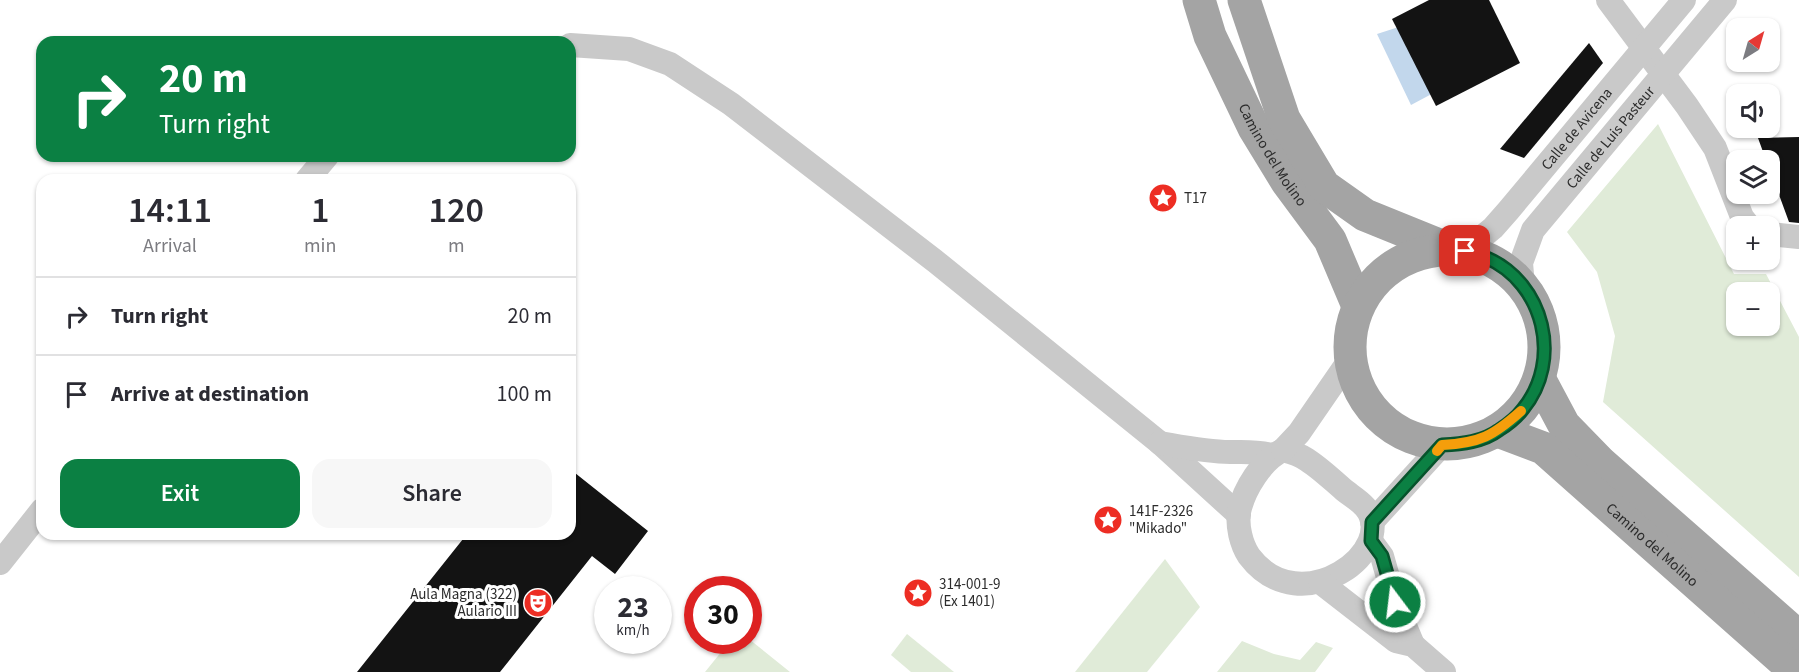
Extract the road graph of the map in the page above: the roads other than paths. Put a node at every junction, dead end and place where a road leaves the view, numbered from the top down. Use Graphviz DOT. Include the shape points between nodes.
graph roads {
  1 [pos="1199,0"];
  2 [pos="1244,0"];
  3 [pos="1608,0"];
  4 [pos="1684,0"];
  5 [pos="1725,0"];
  6 [pos="576,45"];
  7 [pos="1643,47"];
  8 [pos="1663,73"];
  9 [pos="322,162"];
  10 [pos="313,174"];
  11 [pos="1742,216"];
  12 [pos="1780,235"];
  13 [pos="1799,237"];
  14 [pos="1457,250"];
  15 [pos="1523,285"];
  16 [pos="1358,306"];
  17 [pos="1350,359"];
  18 [pos="1540,380"];
  19 [pos="1498,431"];
  20 [pos="1160,443"];
  21 [pos="1442,445"];
  22 [pos="1277,453"];
  23 [pos="1239,515"];
  24 [pos="36,518"];
  25 [pos="1371,531"];
  26 [pos="0,563"];
  27 [pos="1320,582"];
  28 [pos="1799,637"];
  29 [pos="1413,645"];
  30 [pos="1444,672"];
  31 [pos="1796,672"];
  1 -- 16 [label="main road, Camino del Molino" via="1210,36 1254,128 1287,182 1330,240"];
  2 -- 14 [label="main road, Camino del Molino" via="1284,119 1324,186 1365,215"];
  3 -- 7 [label="street"];
  4 -- 7 [label="street, Calle de Avicena"];
  5 -- 8 [label="street, Calle de Luis Pasteur"];
  6 -- 20 [label="street" via="629,49 670,64 731,104 935,261"];
  7 -- 8 [label="street"];
  7 -- 14 [label="street, Calle de Avicena" via="1493,228"];
  8 -- 11 [label="street" via="1715,148"];
  8 -- 15 [label="street, Calle de Luis Pasteur" via="1533,230 1521,262"];
  9 -- 10 [label="street"];
  12 -- 13 [label="street"];
  14 -- 15 [label="main road" via="1487,258"];
  14 -- 16 [label="main road" via="1421,253 1395,264 1374,282"];
  15 -- 18 [label="main road" via="1544,330"];
  16 -- 17 [label="main road" via="1350,332"];
  17 -- 21 [label="main road" via="1366,402 1380,419 1420,441"];
  17 -- 22 [label="street" via="1299,433"];
  18 -- 19 [label="main road" via="1523,409"];
  18 -- 28 [label="main road, Camino del Molino" via="1564,425 1601,463"];
  19 -- 21 [label="main road" via="1461,444"];
  19 -- 31 [label="main road, Camino del Molino" via="1543,448"];
  20 -- 22 [label="street" via="1200,450"];
  20 -- 23 [label="street"];
  21 -- 25 [label="street"];
  22 -- 23 [label="street" via="1243,497"];
  22 -- 25 [label="street" via="1304,458 1366,508"];
  23 -- 27 [label="street" via="1240,534 1258,567 1276,579 1298,585"];
  24 -- 26 [label="street"];
  25 -- 27 [label="street" via="1364,553 1338,574"];
  25 -- 29 [label="street"];
  27 -- 29 [label="street" via="1396,641"];
  29 -- 30 [label="street"];
}
